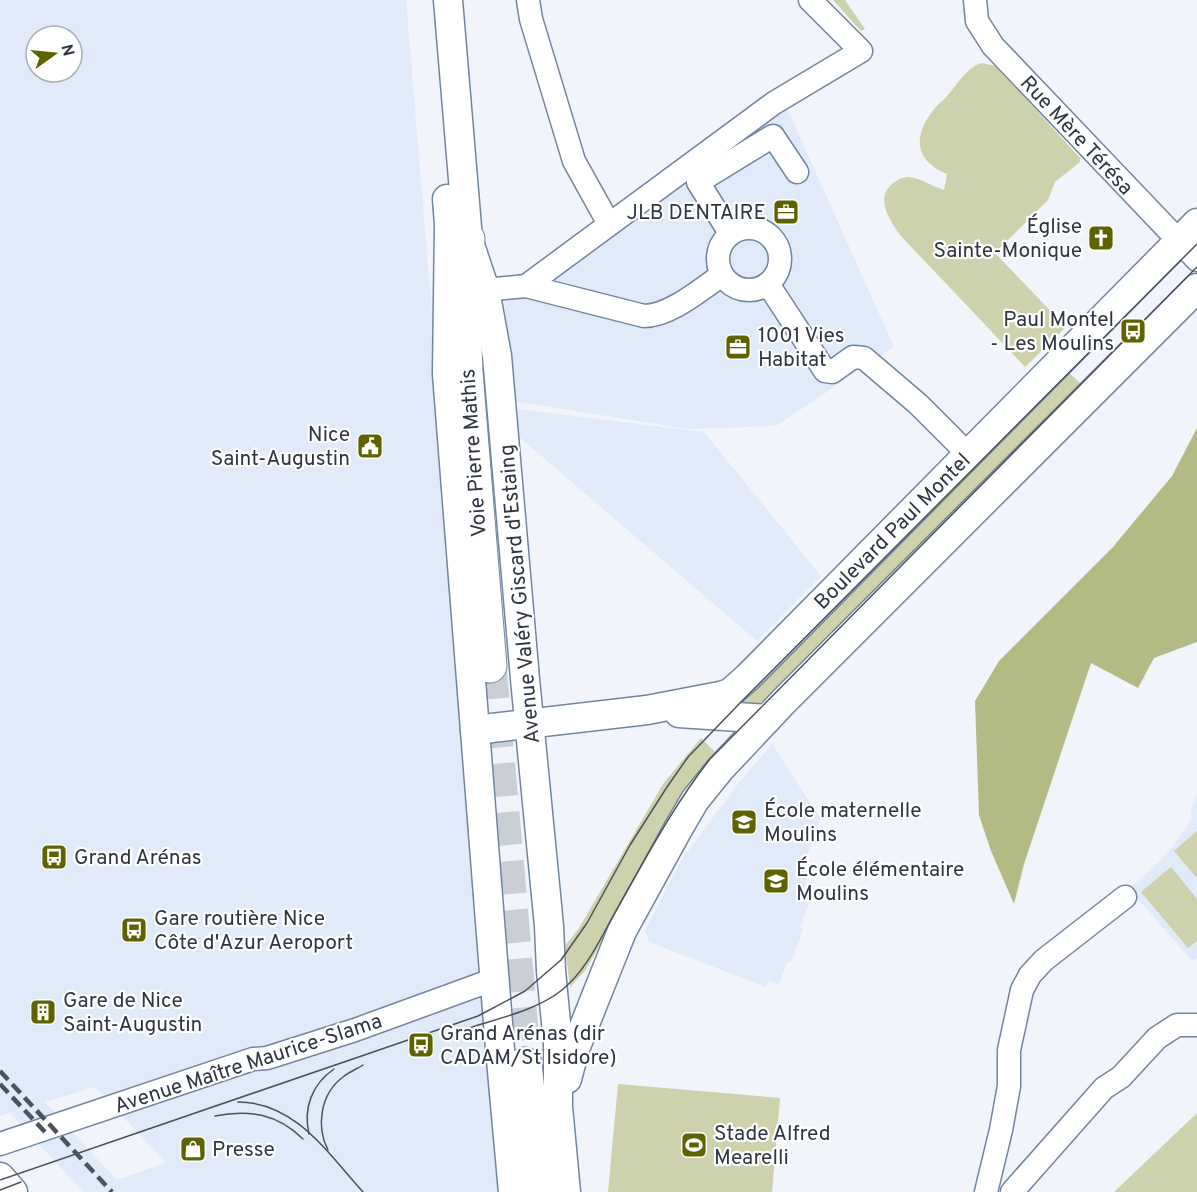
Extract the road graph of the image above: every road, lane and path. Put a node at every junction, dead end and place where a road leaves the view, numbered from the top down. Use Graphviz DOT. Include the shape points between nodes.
graph roads {
  1 [pos="428,0"];
  2 [pos="448,0"];
  3 [pos="528,0"];
  4 [pos="810,0"];
  5 [pos="975,0"];
  6 [pos="797,172"];
  7 [pos="609,224"];
  8 [pos="730,233"];
  9 [pos="468,239"];
  10 [pos="1191,241"];
  11 [pos="722,275"];
  12 [pos="768,284"];
  13 [pos="526,286"];
  14 [pos="1197,288"];
  15 [pos="485,290"];
  16 [pos="968,454"];
  17 [pos="490,666"];
  18 [pos="647,710"];
  19 [pos="767,719"];
  20 [pos="531,724"];
  21 [pos="475,730"];
  22 [pos="1125,897"];
  23 [pos="495,979"];
  24 [pos="1197,1025"];
  25 [pos="525,1064"];
  26 [pos="558,1107"];
  27 [pos="0,1144"];
  28 [pos="0,1177"];
  29 [pos="13,1192"];
  30 [pos="513,1192"];
  31 [pos="539,1192"];
  32 [pos="566,1192"];
  33 [pos="986,1192"];
  34 [pos="1012,1192"];
  1 -- 21 [label="main road" via="449,224 447,374"];
  2 -- 9 [label="main road, Avenue Valéry Giscard d'Estaing"];
  3 -- 7 [label="street" via="574,161"];
  4 -- 7 [label="street" via="861,51 774,103"];
  5 -- 10 [label="street, Rue Mère Térésa" via="977,21 993,46"];
  6 -- 8 [label="street" via="773,136 698,182"];
  7 -- 13 [label="street"];
  8 -- 11 [label="street" via="718,257"];
  8 -- 12 [label="street" via="739,228 759,228 775,240 781,258 775,277"];
  9 -- 15 [label="main road, Avenue Valéry Giscard d'Estaing"];
  9 -- 17 [label="highway, Voie Pierre Mathis" via="463,288 466,372"];
  10 -- 16 [label="main road, Boulevard Paul Montel"];
  11 -- 12 [label="street" via="729,283 748,290"];
  11 -- 13 [label="street" via="655,316"];
  12 -- 16 [label="street" via="825,371 832,372 853,357 864,358"];
  13 -- 15 [label="street"];
  14 -- 19 [label="main road, Boulevard Paul Montel"];
  15 -- 20 [label="main road, Avenue Valéry Giscard d'Estaing" via="497,356"];
  16 -- 18 [label="main road, Boulevard Paul Montel" via="730,693"];
  18 -- 19 [label="main road"];
  18 -- 20 [label="main road"];
  19 -- 26 [label="main road, Boulevard Paul Montel" via="695,800 627,919 575,1049"];
  20 -- 21 [label="main road"];
  20 -- 26 [label="main road, Avenue Valéry Giscard d'Estaing" via="557,1017"];
  21 -- 23 [label="main road"];
  22 -- 33 [label="street" via="1044,960 1022,990 1009,1050 1009,1086"];
  23 -- 27 [label="street, Avenue Maître Maurice-Slama" via="355,1030 253,1059"];
  23 -- 30 [label="main road"];
  24 -- 34 [label="street" via="1177,1025 1157,1038 1121,1077 1104,1088"];
  25 -- 31 [label="highway"];
  26 -- 32 [label="main road, Avenue Valéry Giscard d'Estaing"];
  28 -- 29 [label="main road"];
}
